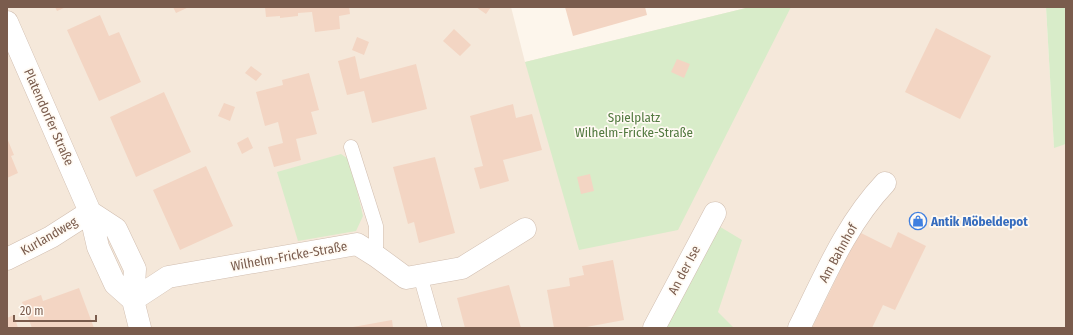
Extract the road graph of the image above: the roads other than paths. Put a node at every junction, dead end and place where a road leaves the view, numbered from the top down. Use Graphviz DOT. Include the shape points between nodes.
graph roads {
  1 [pos="7,22"];
  2 [pos="351,147"];
  3 [pos="885,183"];
  4 [pos="90,212"];
  5 [pos="715,213"];
  6 [pos="525,229"];
  7 [pos="376,256"];
  8 [pos="7,259"];
  9 [pos="420,275"];
  10 [pos="133,300"];
  11 [pos="140,328"];
  12 [pos="435,328"];
  13 [pos="654,328"];
  14 [pos="799,328"];
  1 -- 4 [label="street, Platendorfer Straße"];
  2 -- 7 [label="lane" via="376,226"];
  3 -- 14 [label="street, Am Bahnhof" via="870,200 837,251"];
  4 -- 8 [label="street, Kurlandweg"];
  4 -- 10 [label="street" via="116,229 135,269"];
  5 -- 13 [label="street, An der Ise"];
  6 -- 9 [label="street, Wilhelm-Fricke-Straße" via="462,268"];
  7 -- 9 [label="street, Wilhelm-Fricke-Straße" via="406,278"];
  7 -- 10 [label="street, Wilhelm-Fricke-Straße" via="357,244 168,277"];
  9 -- 12 [label="lane"];
  10 -- 11 [label="street"];
}
